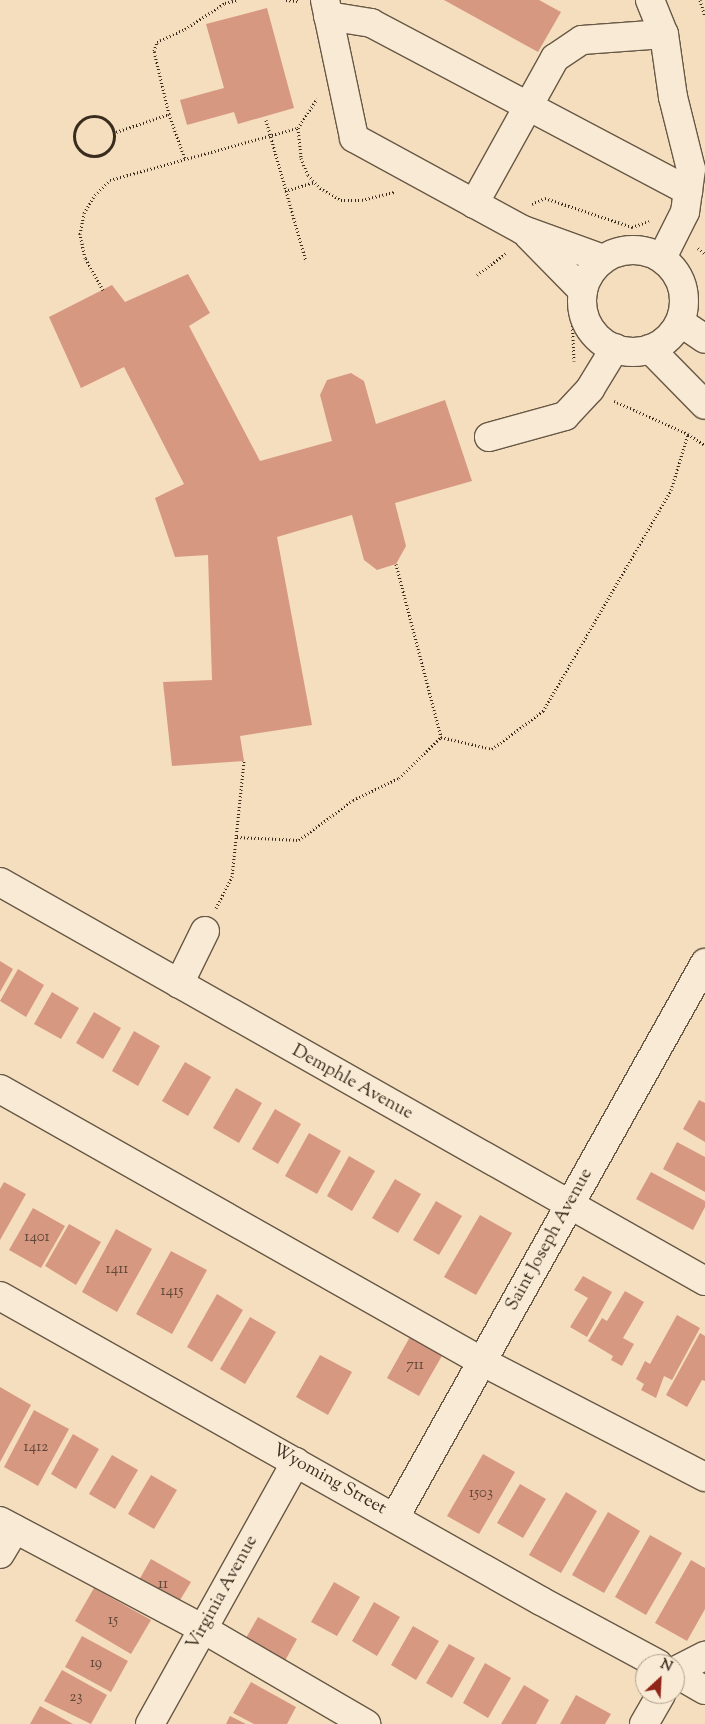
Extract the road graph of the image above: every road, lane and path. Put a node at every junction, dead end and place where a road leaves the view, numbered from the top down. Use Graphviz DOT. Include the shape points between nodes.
graph roads {
  1 [pos="238,0"];
  2 [pos="286,0"];
  3 [pos="650,0"];
  4 [pos="700,0"];
  5 [pos="298,1"];
  6 [pos="318,9"];
  7 [pos="705,16"];
  8 [pos="664,34"];
  9 [pos="319,96"];
  10 [pos="528,106"];
  11 [pos="169,114"];
  12 [pos="266,120"];
  13 [pos="298,128"];
  14 [pos="113,133"];
  15 [pos="269,136"];
  16 [pos="185,159"];
  17 [pos="314,182"];
  18 [pos="285,191"];
  19 [pos="688,191"];
  20 [pos="401,192"];
  21 [pos="474,204"];
  22 [pos="654,218"];
  23 [pos="512,242"];
  24 [pos="516,257"];
  25 [pos="662,258"];
  26 [pos="603,260"];
  27 [pos="306,261"];
  28 [pos="476,275"];
  29 [pos="103,290"];
  30 [pos="576,299"];
  31 [pos="680,322"];
  32 [pos="705,339"];
  33 [pos="614,348"];
  34 [pos="650,349"];
  35 [pos="590,389"];
  36 [pos="705,405"];
  37 [pos="688,434"];
  38 [pos="489,437"];
  39 [pos="705,445"];
  40 [pos="396,564"];
  41 [pos="441,737"];
  42 [pos="244,761"];
  43 [pos="238,837"];
  44 [pos="0,882"];
  45 [pos="205,931"];
  46 [pos="705,962"];
  47 [pos="179,984"];
  48 [pos="0,1088"];
  49 [pos="570,1204"];
  50 [pos="705,1281"];
  51 [pos="0,1296"];
  52 [pos="483,1362"];
  53 [pos="296,1462"];
  54 [pos="705,1478"];
  55 [pos="395,1517"];
  56 [pos="8,1525"];
  57 [pos="0,1554"];
  58 [pos="203,1629"];
  59 [pos="640,1654"];
  60 [pos="705,1656"];
  61 [pos="685,1667"];
  62 [pos="685,1678"];
  63 [pos="705,1690"];
  64 [pos="655,1704"];
  65 [pos="150,1724"];
  66 [pos="366,1724"];
  67 [pos="644,1724"];
  1 -- 11 [label="path" via="225,3 185,29 157,42 154,51"];
  2 -- 5 [label="path"];
  3 -- 8 [label="street"];
  4 -- 7 [label="path"];
  5 -- 6 [label="path"];
  6 -- 10 [label="street" via="371,23"];
  6 -- 21 [label="street" via="354,138"];
  8 -- 10 [label="street" via="582,40 555,58"];
  8 -- 19 [label="street" via="673,97 691,169"];
  9 -- 13 [label="path"];
  10 -- 19 [label="street"];
  10 -- 21 [label="street"];
  11 -- 14 [label="path"];
  11 -- 16 [label="path"];
  12 -- 15 [label="path"];
  13 -- 15 [label="path"];
  13 -- 17 [label="path" via="301,158"];
  14 -- 14 [label="path" via="108,122 96,116 78,124 74,136 78,148 95,155 107,150"];
  15 -- 16 [label="path"];
  15 -- 18 [label="path"];
  16 -- 29 [label="path" via="110,180 94,195 84,213 80,234 86,258"];
  17 -- 18 [label="path"];
  17 -- 20 [label="path" via="341,200 362,200"];
  18 -- 27 [label="path"];
  19 -- 25 [label="street" via="685,212"];
  21 -- 23 [label="street"];
  22 -- 23 [label="path" via="632,227 545,198 529,208"];
  23 -- 24 [label="path"];
  23 -- 26 [label="street"];
  23 -- 28 [label="path"];
  23 -- 30 [label="street"];
  25 -- 26 [label="street" via="636,250 618,252"];
  25 -- 31 [label="street" via="675,271 683,287 684,305"];
  26 -- 30 [label="street" via="589,275"];
  30 -- 33 [label="street" via="589,326"];
  30 -- 35 [label="path" via="572,355 578,375"];
  31 -- 32 [label="street"];
  31 -- 34 [label="street" via="665,341"];
  33 -- 34 [label="street" via="632,352"];
  33 -- 35 [label="street"];
  34 -- 36 [label="street"];
  35 -- 37 [label="path"];
  35 -- 38 [label="street" via="565,416"];
  37 -- 39 [label="path"];
  37 -- 41 [label="path" via="671,490 543,711 492,748"];
  40 -- 41 [label="path"];
  41 -- 43 [label="path" via="399,778 353,800 298,840"];
  42 -- 43 [label="path"];
  43 -- 45 [label="path" via="232,877"];
  44 -- 47 [label="street, Demphle Avenue"];
  45 -- 47 [label="street"];
  46 -- 49 [label="street, Saint Joseph Avenue"];
  47 -- 49 [label="street, Demphle Avenue"];
  48 -- 52 [label="street"];
  49 -- 50 [label="street, Demphle Avenue"];
  49 -- 52 [label="street, Saint Joseph Avenue"];
  51 -- 53 [label="street, Wyoming Street"];
  52 -- 54 [label="street"];
  52 -- 55 [label="street, Saint Joseph Avenue"];
  53 -- 55 [label="street, Wyoming Street"];
  53 -- 58 [label="street, Virginia Avenue"];
  55 -- 59 [label="street, Wyoming Street"];
  56 -- 57 [label="street"];
  56 -- 58 [label="street"];
  58 -- 65 [label="street, Virginia Avenue"];
  58 -- 66 [label="street"];
  60 -- 61 [label="street"];
  62 -- 63 [label="street"];
  64 -- 67 [label="street"];
}
